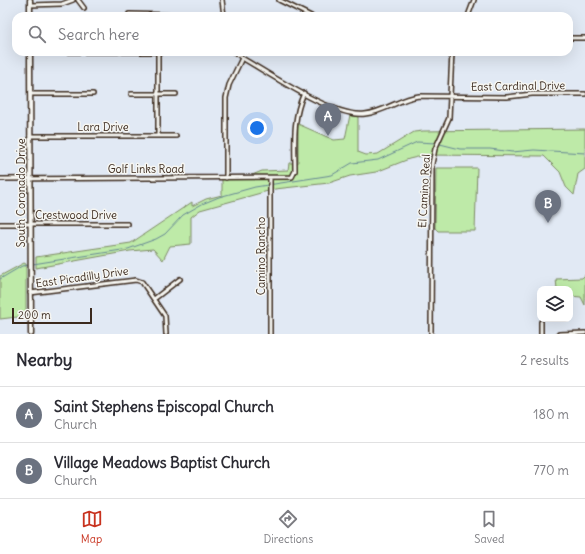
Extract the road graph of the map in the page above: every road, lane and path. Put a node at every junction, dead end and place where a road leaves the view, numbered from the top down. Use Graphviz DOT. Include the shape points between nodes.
graph roads {
  1 [pos="73,0"];
  2 [pos="78,0"];
  3 [pos="222,0"];
  4 [pos="279,0"];
  5 [pos="474,0"];
  6 [pos="30,2"];
  7 [pos="84,8"];
  8 [pos="224,12"];
  9 [pos="303,12"];
  10 [pos="470,12"];
  11 [pos="573,38"];
  12 [pos="585,38"];
  13 [pos="30,56"];
  14 [pos="158,56"];
  15 [pos="240,56"];
  16 [pos="452,56"];
  17 [pos="242,58"];
  18 [pos="304,93"];
  19 [pos="30,94"];
  20 [pos="93,94"];
  21 [pos="131,94"];
  22 [pos="158,94"];
  23 [pos="176,94"];
  24 [pos="585,94"];
  25 [pos="451,96"];
  26 [pos="30,136"];
  27 [pos="158,136"];
  28 [pos="176,136"];
  29 [pos="226,178"];
  30 [pos="270,178"];
  31 [pos="0,179"];
  32 [pos="30,179"];
  33 [pos="0,224"];
  34 [pos="30,224"];
  35 [pos="128,224"];
  36 [pos="180,279"];
  37 [pos="30,293"];
  38 [pos="154,299"];
  39 [pos="541,322"];
  40 [pos="585,333"];
  41 [pos="31,334"];
  42 [pos="166,334"];
  43 [pos="270,334"];
  44 [pos="431,334"];
  45 [pos="541,334"];
  46 [pos="559,334"];
  1 -- 6 [label="street" via="62,4"];
  2 -- 7 [label="street"];
  3 -- 8 [label="street"];
  4 -- 9 [label="street"];
  5 -- 10 [label="street"];
  11 -- 12 [label="street"];
  13 -- 19 [label="street, South Coronado Drive"];
  14 -- 22 [label="street"];
  15 -- 17 [label="street, East Cardinal Drive"];
  16 -- 25 [label="street, El Camino Real"];
  17 -- 18 [label="street, East Cardinal Drive"];
  17 -- 29 [label="street" via="229,85 226,98"];
  18 -- 25 [label="street, East Cardinal Drive" via="344,113 359,115 378,112 412,97"];
  18 -- 30 [label="street, Golf Links Road" via="295,119 295,171 292,177"];
  19 -- 20 [label="street"];
  19 -- 26 [label="street, South Coronado Drive"];
  21 -- 22 [label="street"];
  22 -- 23 [label="street"];
  22 -- 27 [label="street"];
  24 -- 25 [label="street, East Cardinal Drive"];
  25 -- 44 [label="street, El Camino Real" via="449,118 432,164"];
  26 -- 27 [label="street, Lara Drive"];
  26 -- 32 [label="street, South Coronado Drive"];
  27 -- 28 [label="street, Lara Drive"];
  29 -- 30 [label="street, Golf Links Road"];
  29 -- 32 [label="street, Golf Links Road"];
  30 -- 43 [label="street, Camino Rancho"];
  31 -- 32 [label="street, Golf Links Road"];
  32 -- 34 [label="street, South Coronado Drive"];
  33 -- 34 [label="street, Crestwood Drive"];
  34 -- 35 [label="street, Crestwood Drive"];
  34 -- 37 [label="street, South Coronado Drive"];
  36 -- 38 [label="street"];
  37 -- 38 [label="street, East Picadilly Drive" via="131,279 142,282"];
  37 -- 41 [label="street, South Coronado Drive"];
  38 -- 42 [label="street, East Picadilly Drive" via="166,316"];
  39 -- 45 [label="street"];
  40 -- 46 [label="street"];
}
